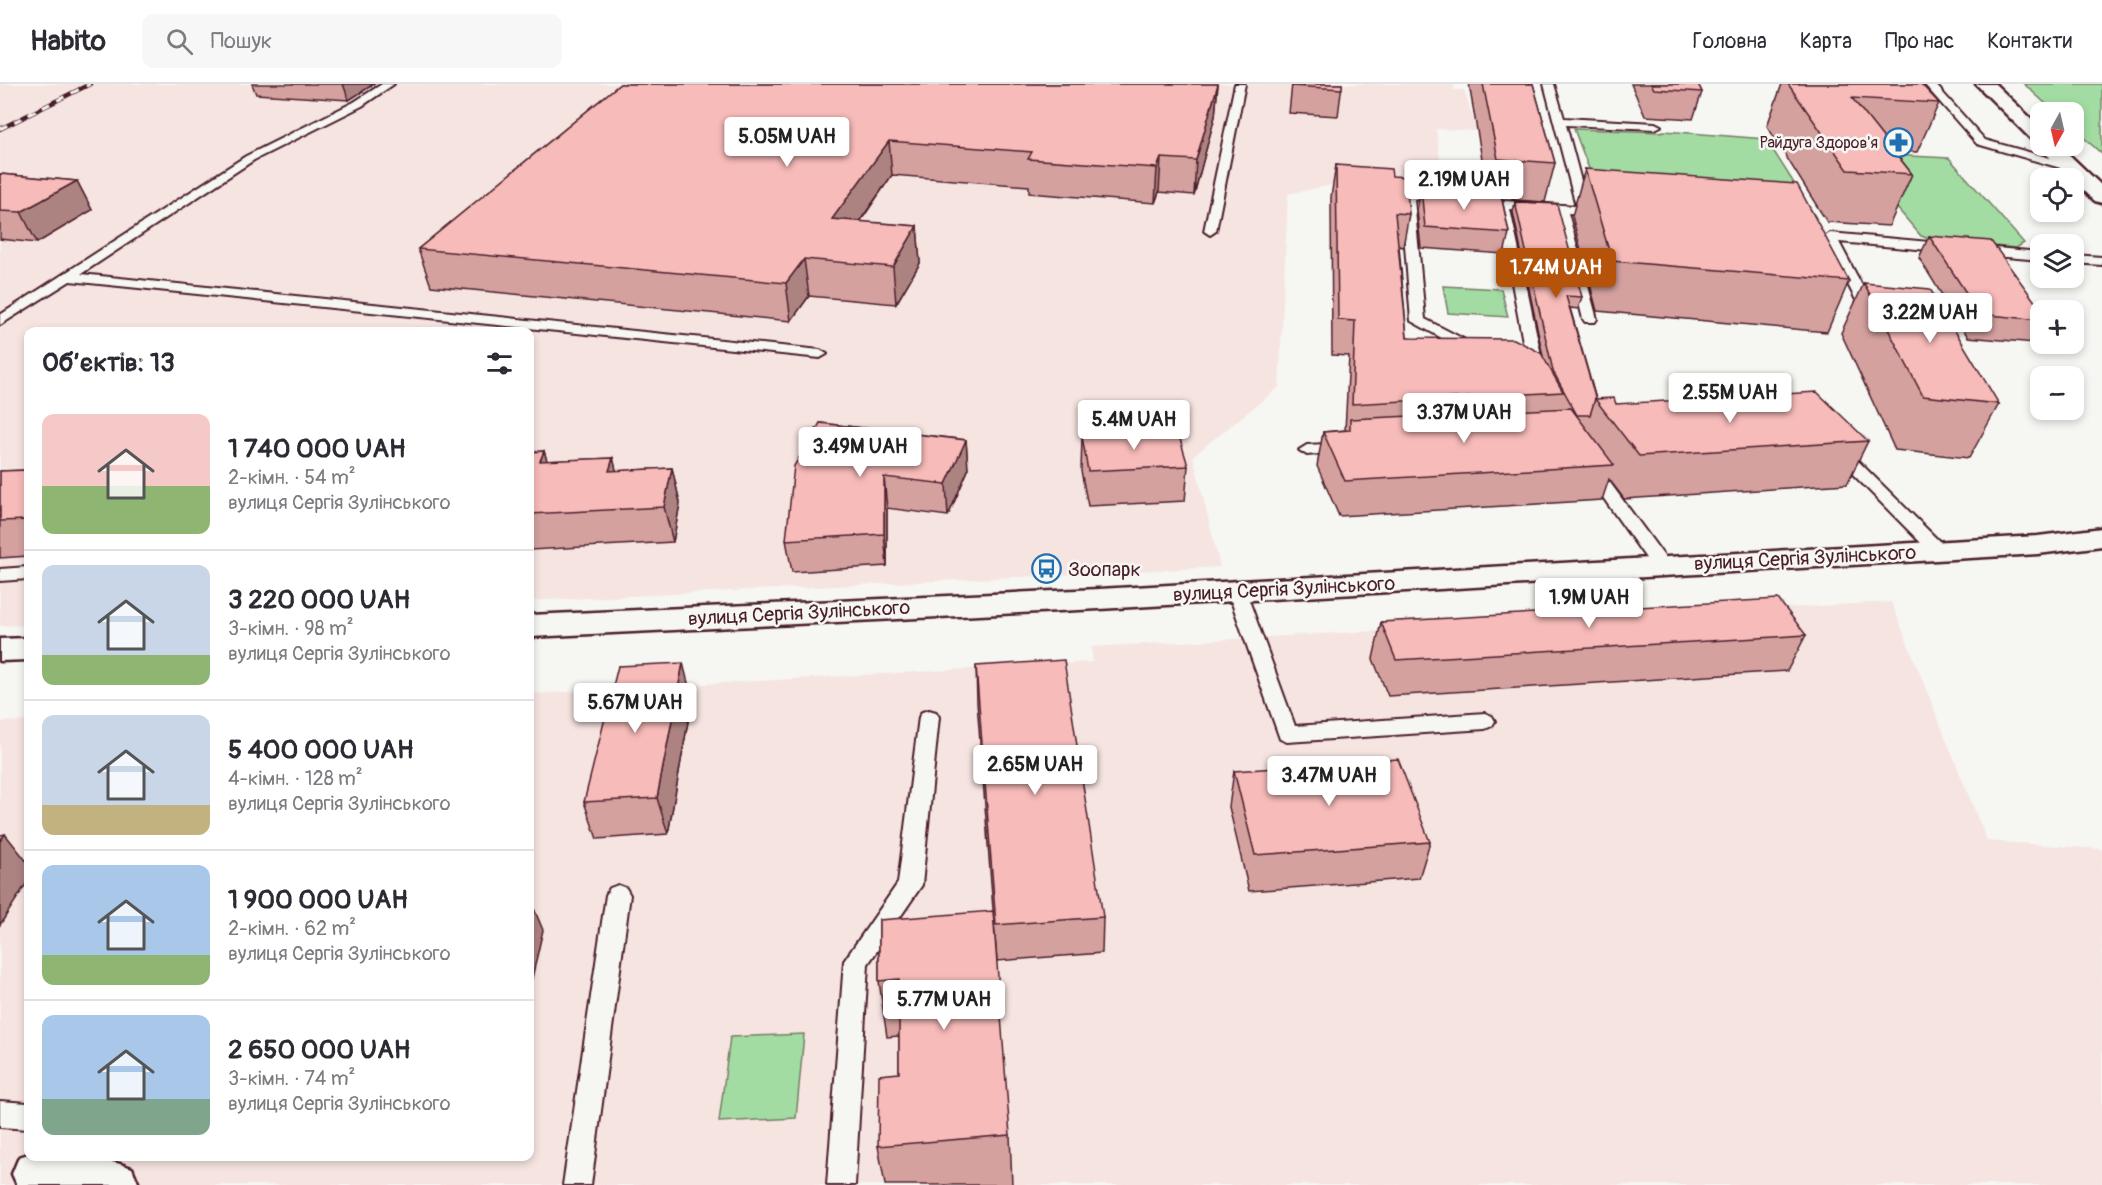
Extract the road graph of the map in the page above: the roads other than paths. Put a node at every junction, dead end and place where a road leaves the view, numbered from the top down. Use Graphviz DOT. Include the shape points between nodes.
graph roads {
  1 [pos="388,84"];
  2 [pos="1239,84"];
  3 [pos="1549,84"];
  4 [pos="1929,84"];
  5 [pos="1985,84"];
  6 [pos="1559,121"];
  7 [pos="1655,126"];
  8 [pos="2030,127"];
  9 [pos="2059,156"];
  10 [pos="2071,167"];
  11 [pos="2102,197"];
  12 [pos="1503,206"];
  13 [pos="1561,208"];
  14 [pos="1583,210"];
  15 [pos="1617,212"];
  16 [pos="1210,231"];
  17 [pos="2030,255"];
  18 [pos="2084,259"];
  19 [pos="2102,261"];
  20 [pos="68,277"];
  21 [pos="1590,319"];
  22 [pos="0,321"];
  23 [pos="1874,322"];
  24 [pos="820,354"];
  25 [pos="1489,358"];
  26 [pos="1519,373"];
  27 [pos="1825,437"];
  28 [pos="1366,446"];
  29 [pos="1306,450"];
  30 [pos="1580,453"];
  31 [pos="2102,537"];
  32 [pos="2038,545"];
  33 [pos="1938,550"];
  34 [pos="2102,552"];
  35 [pos="1662,567"];
  36 [pos="24,573"];
  37 [pos="0,574"];
  38 [pos="1237,592"];
  39 [pos="534,626"];
  40 [pos="24,649"];
  41 [pos="0,651"];
  42 [pos="929,717"];
  43 [pos="1485,721"];
  44 [pos="618,895"];
  45 [pos="0,1114"];
  46 [pos="24,1116"];
  47 [pos="36,1172"];
  48 [pos="114,1185"];
  49 [pos="577,1185"];
  50 [pos="841,1185"];
  1 -- 20 [label="lane" via="358,104 250,158"];
  2 -- 16 [label="lane"];
  3 -- 6 [label="lane"];
  4 -- 10 [label="lane" via="1981,142"];
  5 -- 8 [label="street"];
  6 -- 7 [label="lane"];
  6 -- 14 [label="lane"];
  9 -- 10 [label="street"];
  10 -- 11 [label="street"];
  12 -- 13 [label="lane"];
  12 -- 25 [label="lane" via="1407,195 1418,321"];
  12 -- 26 [label="lane" via="1542,389"];
  13 -- 14 [label="lane"];
  13 -- 21 [label="lane"];
  14 -- 15 [label="lane"];
  17 -- 23 [label="lane" via="1825,235"];
  18 -- 19 [label="lane"];
  20 -- 22 [label="lane"];
  20 -- 24 [label="lane"];
  27 -- 33 [label="lane"];
  28 -- 29 [label="lane"];
  30 -- 35 [label="lane"];
  31 -- 32 [label="street"];
  32 -- 33 [label="street, вулиця Сергія Зулінського"];
  32 -- 34 [label="street"];
  33 -- 35 [label="street, вулиця Сергія Зулінського"];
  35 -- 38 [label="street, вулиця Сергія Зулінського"];
  36 -- 37 [label="lane"];
  38 -- 39 [label="street, вулиця Сергія Зулінського"];
  38 -- 43 [label="lane" via="1287,734"];
  40 -- 41 [label="street"];
  42 -- 50 [label="lane" via="910,885 856,961"];
  44 -- 49 [label="lane"];
  45 -- 46 [label="lane"];
  47 -- 48 [label="street"];
}
